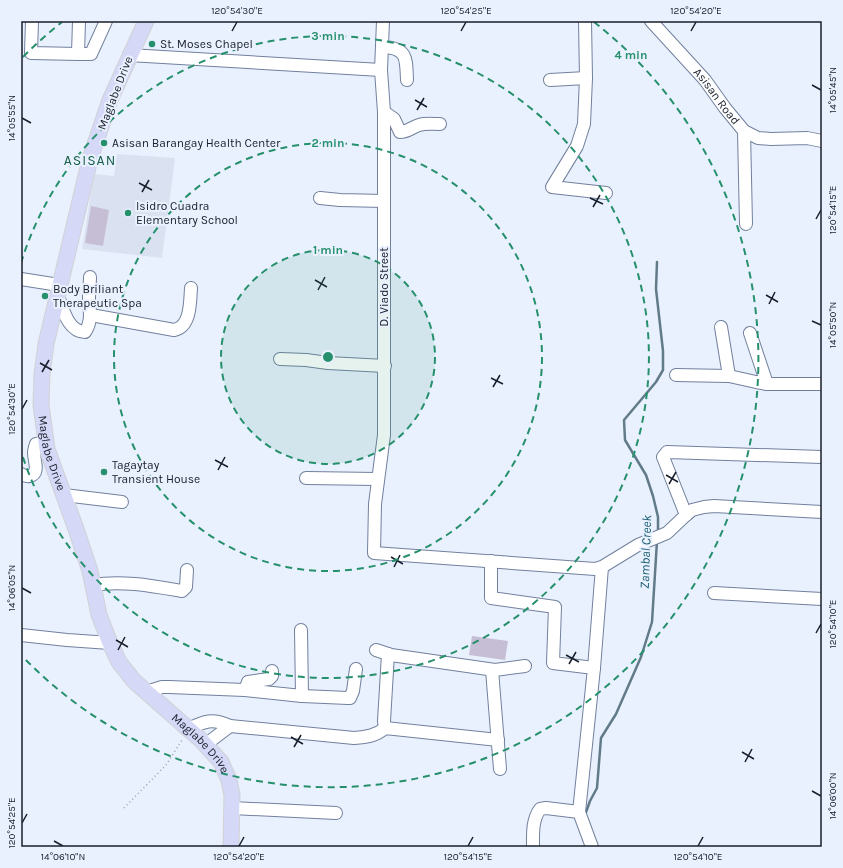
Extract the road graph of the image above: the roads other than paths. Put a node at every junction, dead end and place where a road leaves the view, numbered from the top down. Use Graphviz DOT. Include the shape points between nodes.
graph roads {
  1 [pos="32,21"];
  2 [pos="79,21"];
  3 [pos="106,21"];
  4 [pos="146,21"];
  5 [pos="383,21"];
  6 [pos="585,21"];
  7 [pos="651,21"];
  8 [pos="383,47"];
  9 [pos="78,54"];
  10 [pos="129,55"];
  11 [pos="381,70"];
  12 [pos="586,78"];
  13 [pos="407,80"];
  14 [pos="550,80"];
  15 [pos="384,112"];
  16 [pos="440,124"];
  17 [pos="744,131"];
  18 [pos="822,141"];
  19 [pos="606,193"];
  20 [pos="320,198"];
  21 [pos="384,201"];
  22 [pos="746,224"];
  23 [pos="90,277"];
  24 [pos="21,279"];
  25 [pos="191,288"];
  26 [pos="59,290"];
  27 [pos="91,315"];
  28 [pos="721,328"];
  29 [pos="750,333"];
  30 [pos="280,359"];
  31 [pos="385,366"];
  32 [pos="676,375"];
  33 [pos="729,376"];
  34 [pos="767,384"];
  35 [pos="822,384"];
  36 [pos="46,443"];
  37 [pos="822,457"];
  38 [pos="21,474"];
  39 [pos="306,478"];
  40 [pos="377,478"];
  41 [pos="64,495"];
  42 [pos="122,502"];
  43 [pos="822,512"];
  44 [pos="686,515"];
  45 [pos="492,561"];
  46 [pos="602,567"];
  47 [pos="187,570"];
  48 [pos="93,586"];
  49 [pos="714,592"];
  50 [pos="822,599"];
  51 [pos="301,630"];
  52 [pos="21,635"];
  53 [pos="110,643"];
  54 [pos="376,650"];
  55 [pos="388,654"];
  56 [pos="525,666"];
  57 [pos="594,668"];
  58 [pos="356,669"];
  59 [pos="492,670"];
  60 [pos="272,671"];
  61 [pos="245,690"];
  62 [pos="146,692"];
  63 [pos="302,696"];
  64 [pos="230,726"];
  65 [pos="385,728"];
  66 [pos="188,729"];
  67 [pos="498,740"];
  68 [pos="205,745"];
  69 [pos="500,769"];
  70 [pos="232,808"];
  71 [pos="579,812"];
  72 [pos="336,813"];
  73 [pos="231,847"];
  74 [pos="533,847"];
  75 [pos="592,847"];
  1 -- 9 [label="street" via="31,53"];
  2 -- 9 [label="street"];
  3 -- 9 [label="street" via="91,54"];
  4 -- 10 [label="main road, Maglabe Drive"];
  5 -- 8 [label="street, D. Viado Street"];
  6 -- 12 [label="street"];
  7 -- 17 [label="street, Asisan Road" via="705,80"];
  8 -- 11 [label="street, D. Viado Street"];
  8 -- 13 [label="street" via="401,51 405,56"];
  10 -- 11 [label="street"];
  10 -- 26 [label="main road, Maglabe Drive" via="90,159"];
  11 -- 15 [label="street, D. Viado Street"];
  12 -- 14 [label="street"];
  12 -- 19 [label="street" via="584,124 577,146 552,187"];
  15 -- 16 [label="street" via="394,119 400,132 428,123"];
  15 -- 21 [label="street, D. Viado Street"];
  17 -- 18 [label="street, Asisan Road" via="758,138 807,138"];
  17 -- 22 [label="street"];
  20 -- 21 [label="street"];
  21 -- 31 [label="street, D. Viado Street"];
  23 -- 27 [label="street"];
  24 -- 26 [label="street"];
  25 -- 27 [label="street" via="186,321 178,329"];
  26 -- 27 [label="street" via="66,316 73,329 85,332"];
  26 -- 36 [label="main road, Maglabe Drive" via="46,344 42,374 41,405"];
  28 -- 33 [label="street"];
  29 -- 34 [label="street"];
  30 -- 31 [label="street"];
  31 -- 40 [label="street, D. Viado Street" via="384,436"];
  32 -- 33 [label="street"];
  33 -- 34 [label="street"];
  34 -- 35 [label="street"];
  36 -- 38 [label="street" via="36,444 33,451 35,472 28,477"];
  36 -- 41 [label="main road, Maglabe Drive"];
  37 -- 44 [label="street" via="667,452 663,457"];
  39 -- 40 [label="street"];
  40 -- 45 [label="street, D. Viado Street" via="374,553"];
  41 -- 42 [label="street"];
  41 -- 48 [label="main road, Maglabe Drive"];
  43 -- 44 [label="street" via="714,506 692,510"];
  44 -- 46 [label="street" via="667,533 638,545"];
  45 -- 46 [label="street" via="589,569"];
  45 -- 57 [label="street" via="491,598 555,607 553,663"];
  46 -- 57 [label="street"];
  47 -- 48 [label="street" via="186,587 182,591 142,585 106,583"];
  48 -- 53 [label="main road, Maglabe Drive" via="99,615"];
  49 -- 50 [label="street"];
  51 -- 63 [label="street"];
  52 -- 53 [label="street"];
  53 -- 62 [label="main road, Maglabe Drive" via="119,662"];
  54 -- 55 [label="street"];
  55 -- 59 [label="street"];
  55 -- 65 [label="street"];
  56 -- 59 [label="street"];
  57 -- 71 [label="street"];
  58 -- 63 [label="street" via="350,698"];
  59 -- 67 [label="street"];
  60 -- 61 [label="street" via="269,679 248,682"];
  61 -- 62 [label="street" via="162,687"];
  61 -- 63 [label="street"];
  62 -- 66 [label="main road, Maglabe Drive"];
  64 -- 65 [label="street" via="354,738 373,735"];
  64 -- 66 [label="street" via="218,721 204,721"];
  64 -- 68 [label="street"];
  65 -- 67 [label="street"];
  66 -- 68 [label="main road, Maglabe Drive"];
  67 -- 69 [label="street"];
  68 -- 70 [label="main road, Maglabe Drive" via="221,762 229,780"];
  70 -- 72 [label="street"];
  70 -- 73 [label="main road, Maglabe Drive"];
  71 -- 74 [label="street" via="540,809 535,815"];
  71 -- 75 [label="street"];
}
